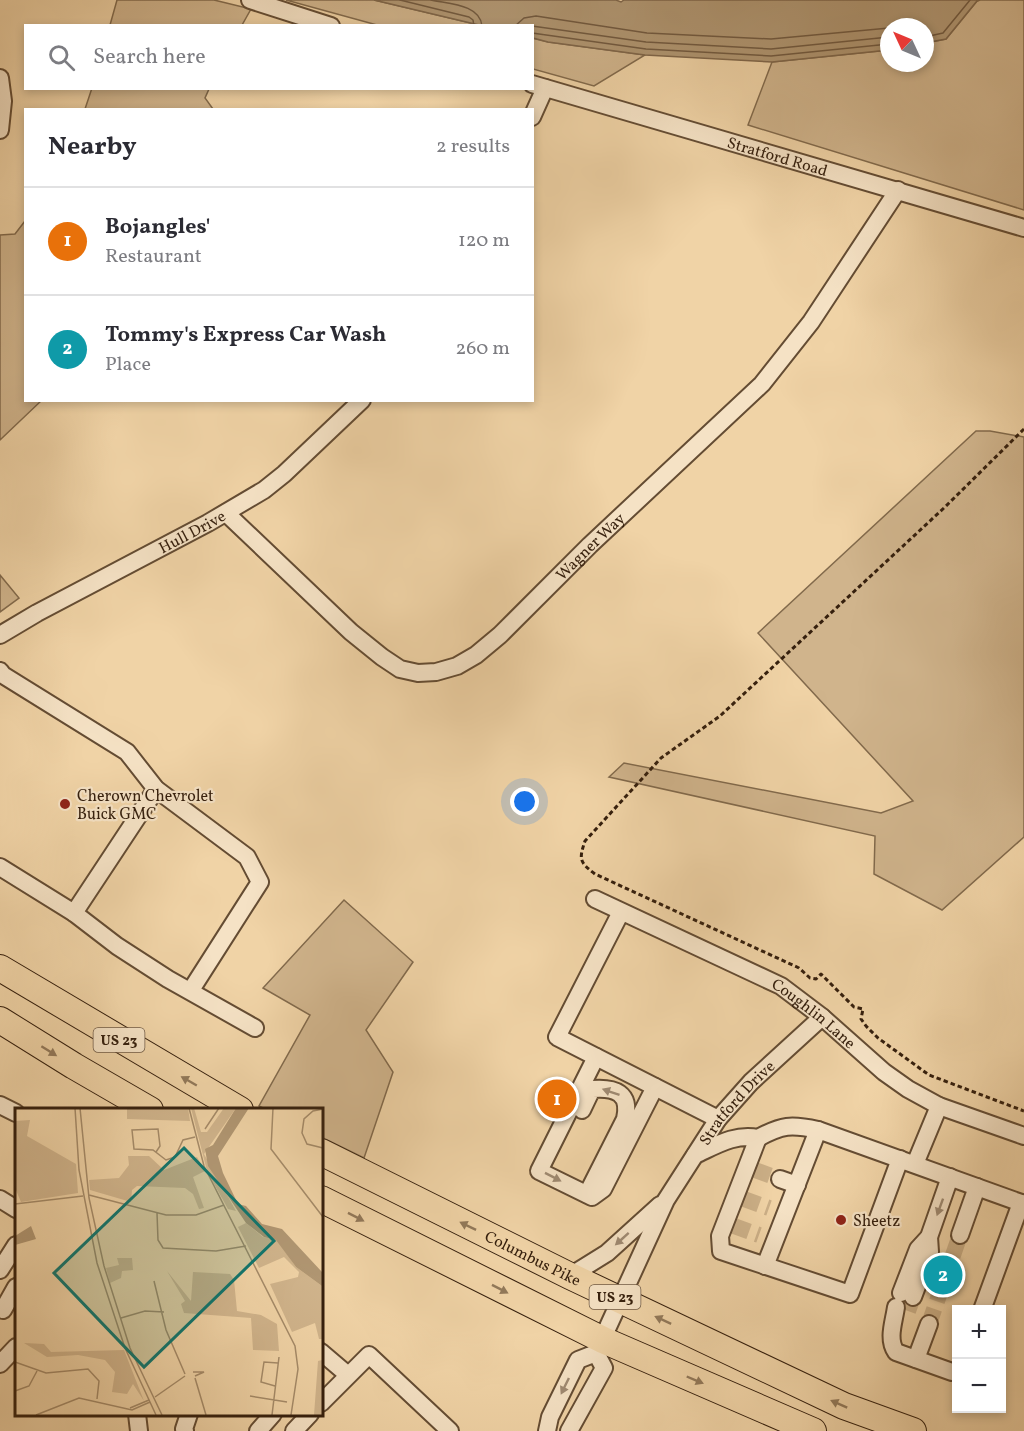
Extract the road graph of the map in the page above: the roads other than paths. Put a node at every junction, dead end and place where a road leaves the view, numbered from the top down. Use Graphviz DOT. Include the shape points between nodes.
graph roads {
  1 [pos="250,0"];
  2 [pos="325,24"];
  3 [pos="0,78"];
  4 [pos="539,86"];
  5 [pos="534,108"];
  6 [pos="0,130"];
  7 [pos="898,190"];
  8 [pos="1024,228"];
  9 [pos="360,402"];
  10 [pos="226,513"];
  11 [pos="0,635"];
  12 [pos="1,675"];
  13 [pos="156,789"];
  14 [pos="0,867"];
  15 [pos="595,899"];
  16 [pos="621,912"];
  17 [pos="74,913"];
  18 [pos="0,968"];
  19 [pos="191,990"];
  20 [pos="822,1017"];
  21 [pos="0,1020"];
  22 [pos="255,1028"];
  23 [pos="596,1057"];
  24 [pos="655,1087"];
  25 [pos="0,1105"];
  26 [pos="939,1106"];
  27 [pos="147,1108"];
  28 [pos="237,1108"];
  29 [pos="15,1112"];
  30 [pos="718,1119"];
  31 [pos="818,1130"];
  32 [pos="1024,1136"];
  33 [pos="758,1138"];
  34 [pos="322,1152"];
  35 [pos="694,1155"];
  36 [pos="546,1157"];
  37 [pos="907,1162"];
  38 [pos="950,1177"];
  39 [pos="780,1179"];
  40 [pos="797,1185"];
  41 [pos="977,1187"];
  42 [pos="587,1194"];
  43 [pos="0,1199"];
  44 [pos="322,1200"];
  45 [pos="666,1200"];
  46 [pos="1023,1203"];
  47 [pos="15,1208"];
  48 [pos="769,1208"];
  49 [pos="786,1213"];
  50 [pos="960,1234"];
  51 [pos="765,1266"];
  52 [pos="570,1276"];
  53 [pos="15,1290"];
  54 [pos="621,1300"];
  55 [pos="984,1305"];
  56 [pos="7,1312"];
  57 [pos="929,1324"];
  58 [pos="600,1347"];
  59 [pos="15,1348"];
  60 [pos="322,1353"];
  61 [pos="916,1359"];
  62 [pos="0,1364"];
  63 [pos="952,1372"];
  64 [pos="348,1376"];
  65 [pos="322,1402"];
  66 [pos="137,1416"];
  67 [pos="188,1416"];
  68 [pos="271,1416"];
  69 [pos="308,1416"];
  70 [pos="139,1431"];
  71 [pos="185,1431"];
  72 [pos="258,1431"];
  73 [pos="294,1431"];
  74 [pos="450,1431"];
  75 [pos="547,1431"];
  76 [pos="569,1431"];
  77 [pos="813,1431"];
  78 [pos="914,1431"];
  1 -- 2 [label="street"];
  3 -- 6 [label="street"];
  4 -- 5 [label="street"];
  4 -- 7 [label="street, Stratford Road"];
  7 -- 8 [label="street, Stratford Road"];
  7 -- 10 [label="street, Wagner Way" via="811,322 762,384 500,634 458,666 418,673 400,669 351,632"];
  9 -- 10 [label="street, Hull Drive" via="284,474"];
  10 -- 11 [label="street, Hull Drive"];
  12 -- 13 [label="street" via="127,752"];
  13 -- 17 [label="street"];
  13 -- 19 [label="street" via="247,857 260,882"];
  14 -- 17 [label="street"];
  15 -- 16 [label="street, Coughlin Lane"];
  16 -- 20 [label="street, Coughlin Lane" via="781,986"];
  16 -- 23 [label="street" via="557,1037"];
  17 -- 19 [label="street" via="117,946"];
  28 -- 18 [label="highway, US 23, one-way"];
  19 -- 22 [label="street"];
  20 -- 26 [label="street, Coughlin Lane" via="884,1072"];
  20 -- 30 [label="street, Stratford Drive" via="751,1082"];
  21 -- 27 [label="highway, US 23, one-way"];
  23 -- 24 [label="street"];
  23 -- 36 [label="street"];
  24 -- 30 [label="street"];
  24 -- 42 [label="street" via="603,1189 592,1197"];
  25 -- 29 [label="street"];
  26 -- 32 [label="street, Coughlin Lane"];
  26 -- 37 [label="street"];
  30 -- 35 [label="street, Stratford Drive"];
  31 -- 33 [label="street" via="795,1125"];
  31 -- 37 [label="street"];
  31 -- 40 [label="street"];
  33 -- 35 [label="street" via="733,1138"];
  33 -- 51 [label="street" via="730,1224 720,1236 721,1251"];
  52 -- 34 [label="highway, Columbus Pike / US 23, one-way"];
  35 -- 45 [label="street, Stratford Drive"];
  36 -- 42 [label="street, one-way" via="539,1170"];
  42 -- 36 [label="street, one-way" via="625,1119 628,1107 622,1096 608,1088 592,1089 561,1148"];
  37 -- 38 [label="street"];
  37 -- 51 [label="street" via="850,1294"];
  38 -- 41 [label="street"];
  38 -- 61 [label="street, one-way" via="929,1237 930,1252 890,1338 896,1352"];
  39 -- 40 [label="street"];
  40 -- 49 [label="street"];
  41 -- 46 [label="street"];
  41 -- 50 [label="street"];
  43 -- 47 [label="street"];
  44 -- 58 [label="highway, US 23, one-way"];
  45 -- 52 [label="street, Stratford Drive, one-way" via="607,1253"];
  45 -- 54 [label="street, Stratford Drive"];
  46 -- 55 [label="street"];
  48 -- 49 [label="street"];
  49 -- 51 [label="street" via="767,1237"];
  52 -- 54 [label="highway, Columbus Pike / US 23"];
  53 -- 56 [label="street"];
  54 -- 58 [label="street, Stratford Drive"];
  78 -- 54 [label="highway, Columbus Pike / US 23, one-way" via="844,1406"];
  57 -- 61 [label="street"];
  58 -- 75 [label="street, one-way" via="578,1360"];
  58 -- 76 [label="street" via="604,1368"];
  58 -- 77 [label="highway, US 23, one-way"];
  59 -- 62 [label="street"];
  60 -- 64 [label="street"];
  61 -- 63 [label="street"];
  64 -- 65 [label="street"];
  64 -- 74 [label="street" via="369,1355"];
  66 -- 70 [label="street"];
  67 -- 71 [label="street"];
  68 -- 72 [label="street"];
  69 -- 73 [label="street"];
}
